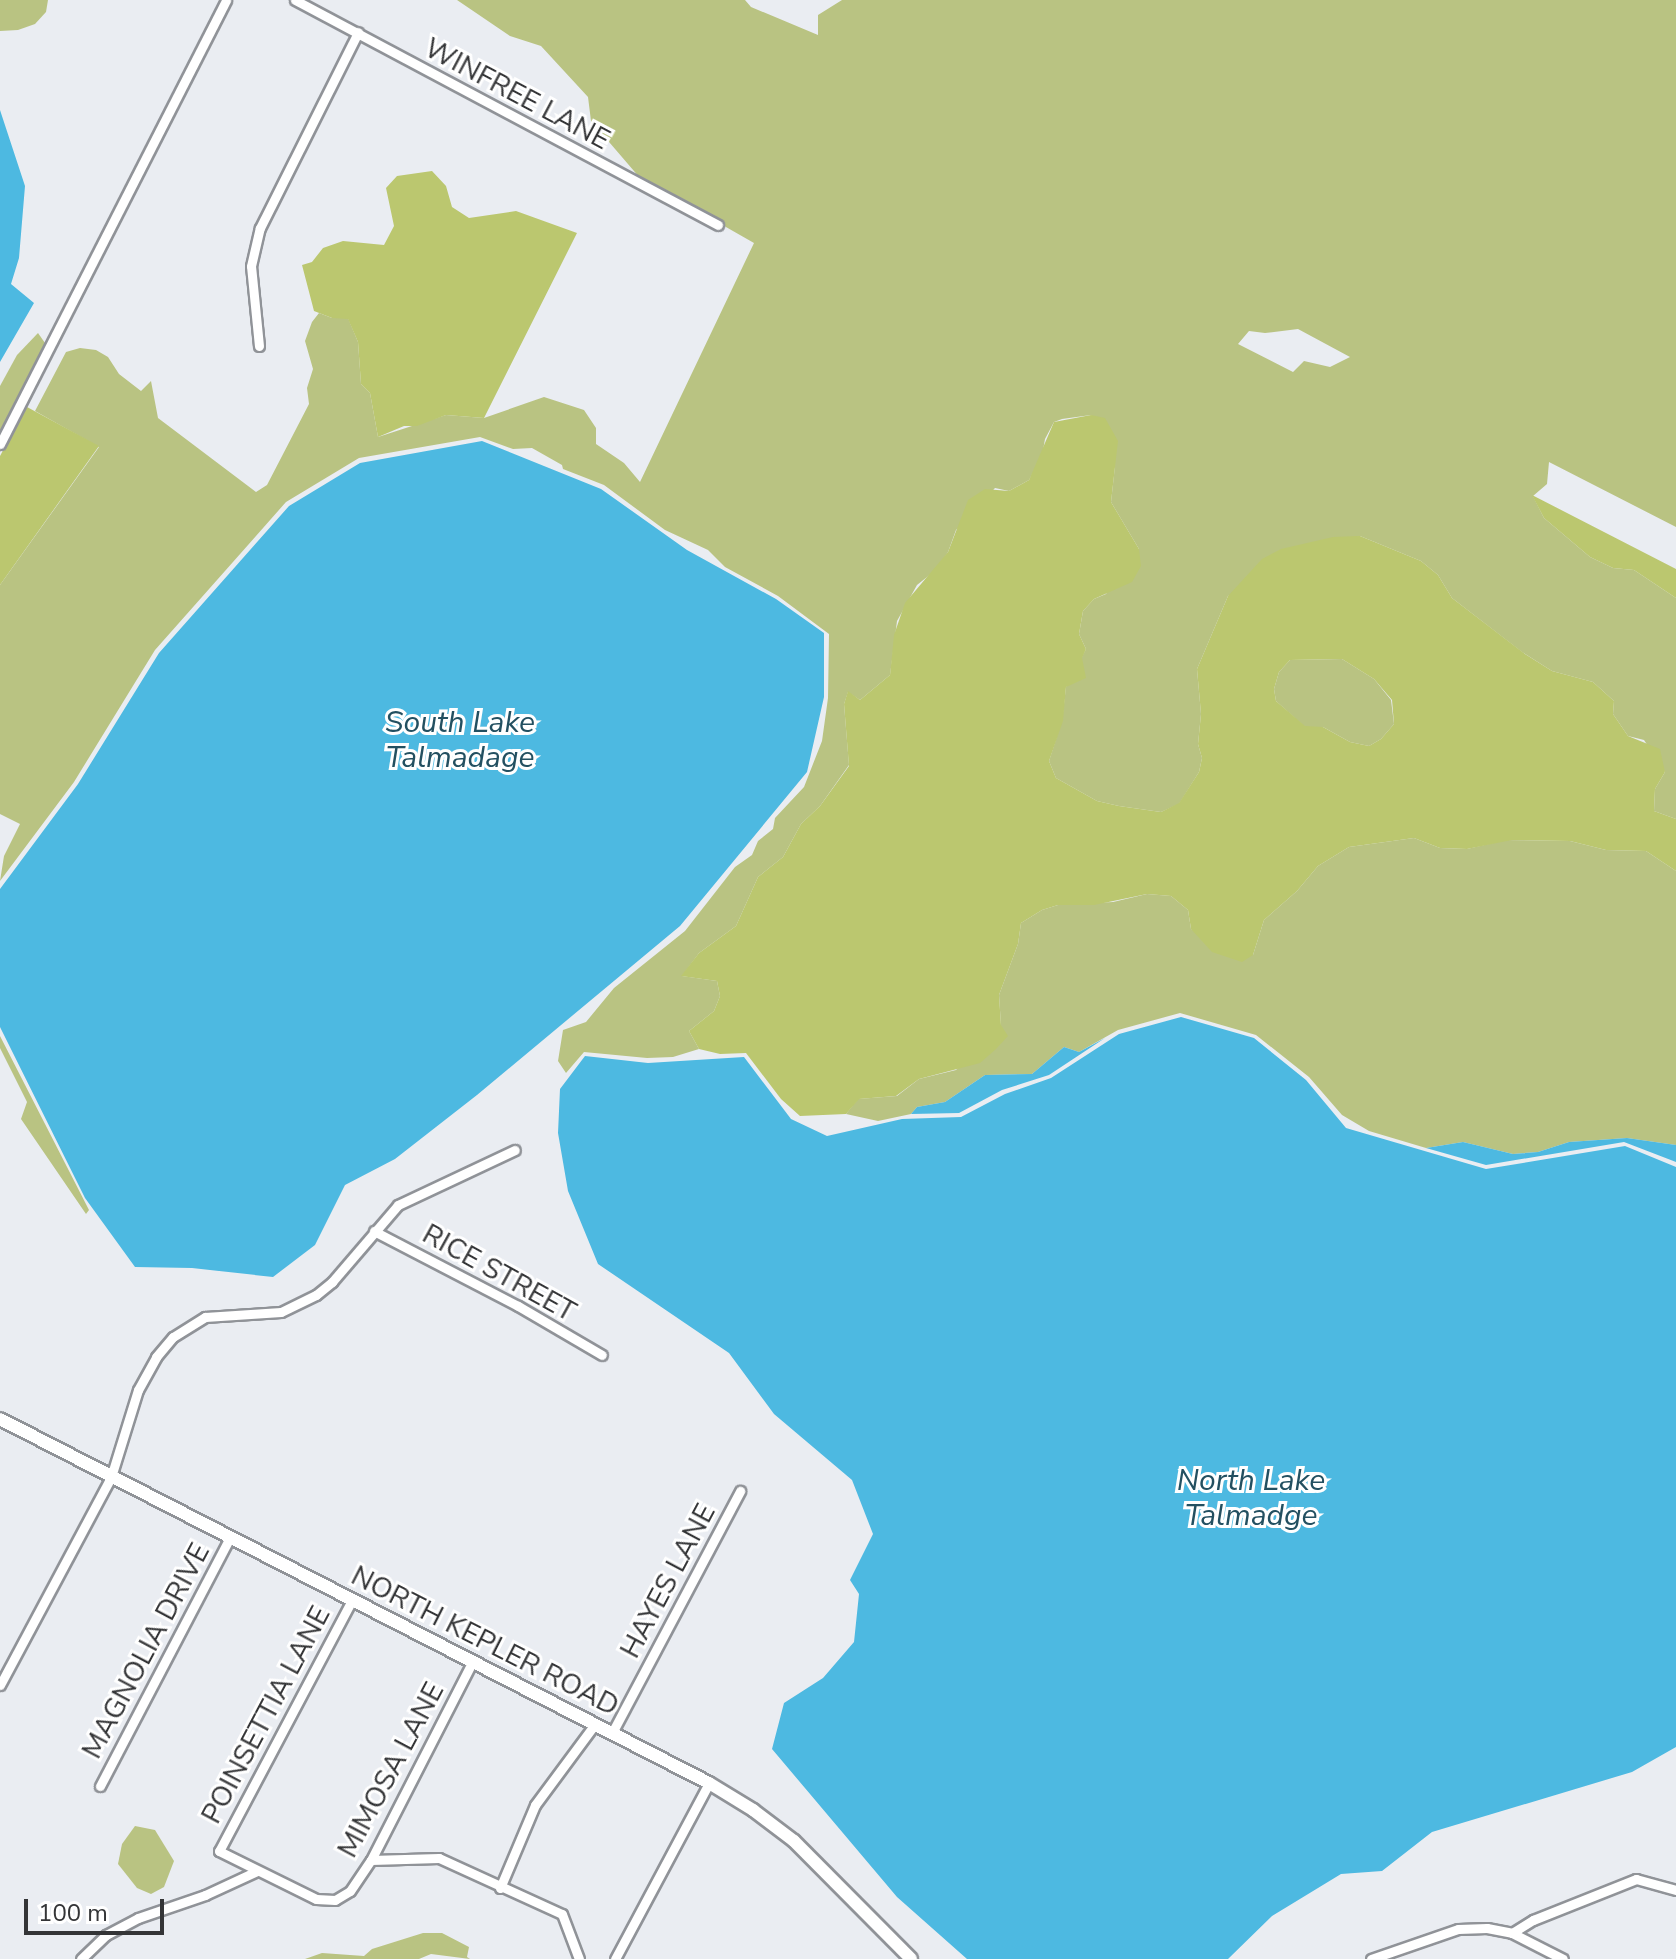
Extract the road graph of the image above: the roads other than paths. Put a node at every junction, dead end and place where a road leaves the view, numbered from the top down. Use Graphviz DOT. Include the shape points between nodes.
graph roads {
  1 [pos="226,0"];
  2 [pos="295,0"];
  3 [pos="358,32"];
  4 [pos="718,225"];
  5 [pos="259,346"];
  6 [pos="0,444"];
  7 [pos="515,1150"];
  8 [pos="374,1231"];
  9 [pos="602,1355"];
  10 [pos="0,1419"];
  11 [pos="111,1477"];
  12 [pos="740,1491"];
  13 [pos="230,1537"];
  14 [pos="352,1600"];
  15 [pos="472,1663"];
  16 [pos="0,1685"];
  17 [pos="595,1724"];
  18 [pos="612,1733"];
  19 [pos="709,1783"];
  20 [pos="100,1786"];
  21 [pos="371,1860"];
  22 [pos="257,1871"];
  23 [pos="500,1888"];
  24 [pos="1676,1890"];
  25 [pos="1512,1933"];
  26 [pos="81,1959"];
  27 [pos="579,1959"];
  28 [pos="615,1959"];
  29 [pos="911,1959"];
  30 [pos="1371,1959"];
  31 [pos="1563,1959"];
  1 -- 6 [label="street"];
  2 -- 3 [label="street, WINFREE LANE"];
  3 -- 4 [label="street, WINFREE LANE"];
  3 -- 5 [label="street" via="260,228 251,266"];
  7 -- 8 [label="street" via="398,1205"];
  8 -- 9 [label="street, RICE STREET"];
  8 -- 11 [label="street" via="332,1282 305,1302 281,1312 205,1317 173,1337 138,1390"];
  10 -- 11 [label="main road, NORTH KEPLER ROAD"];
  11 -- 13 [label="main road, NORTH KEPLER ROAD"];
  11 -- 16 [label="street"];
  12 -- 18 [label="street, HAYES LANE"];
  13 -- 14 [label="main road, NORTH KEPLER ROAD"];
  13 -- 20 [label="street, MAGNOLIA DRIVE"];
  14 -- 15 [label="main road, NORTH KEPLER ROAD"];
  14 -- 22 [label="street, POINSETTIA LANE" via="219,1851"];
  15 -- 17 [label="main road, NORTH KEPLER ROAD"];
  15 -- 21 [label="street, MIMOSA LANE"];
  17 -- 18 [label="main road, NORTH KEPLER ROAD"];
  17 -- 23 [label="street" via="535,1805"];
  18 -- 19 [label="main road, NORTH KEPLER ROAD"];
  19 -- 28 [label="street"];
  19 -- 29 [label="main road, NORTH KEPLER ROAD" via="794,1841"];
  21 -- 22 [label="street, MIMOSA LANE" via="350,1891 335,1900 316,1899"];
  21 -- 23 [label="street" via="439,1858"];
  22 -- 26 [label="street" via="138,1918 106,1935"];
  23 -- 27 [label="street" via="562,1914"];
  24 -- 25 [label="street" via="1636,1879"];
  25 -- 30 [label="street" via="1458,1929"];
  25 -- 31 [label="street"];
}
